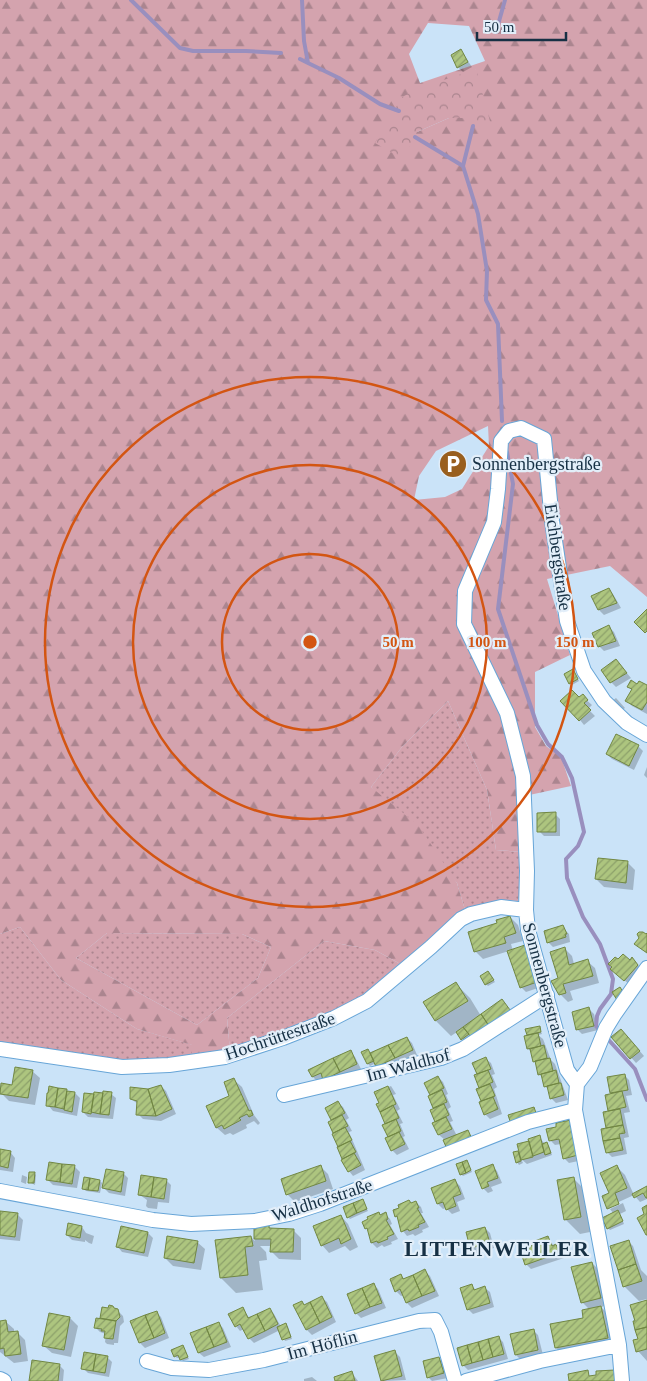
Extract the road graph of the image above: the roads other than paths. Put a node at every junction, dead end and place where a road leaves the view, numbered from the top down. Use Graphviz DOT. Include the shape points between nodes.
graph roads {
  1 [pos="544,440"];
  2 [pos="647,735"];
  3 [pos="526,910"];
  4 [pos="647,968"];
  5 [pos="547,995"];
  6 [pos="0,1049"];
  7 [pos="577,1084"];
  8 [pos="284,1095"];
  9 [pos="575,1110"];
  10 [pos="0,1191"];
  11 [pos="619,1345"];
  12 [pos="147,1360"];
  13 [pos="0,1379"];
  14 [pos="4,1381"];
  15 [pos="455,1381"];
  16 [pos="466,1381"];
  17 [pos="622,1381"];
  1 -- 2 [label="street, Eichbergstraße" via="566,620 584,672 604,702 626,723"];
  1 -- 3 [label="street, Sonnenbergstraße" via="521,428 509,431 501,440 494,522 465,591 464,624 507,713 523,776 528,871"];
  3 -- 5 [label="street, Sonnenbergstraße" via="528,930"];
  3 -- 6 [label="street, Hochrüttestraße" via="501,907 471,914 461,919 367,1000 334,1018 225,1057 169,1065 122,1067"];
  4 -- 7 [label="street" via="619,1006 590,1068"];
  5 -- 7 [label="street, Sonnenbergstraße" via="567,1070"];
  5 -- 8 [label="street, Im Waldhof" via="464,1049 441,1058"];
  7 -- 9 [label="street"];
  9 -- 10 [label="street, Waldhofstraße" via="528,1122 320,1204 255,1221 191,1224 153,1220"];
  9 -- 11 [label="street"];
  11 -- 16 [label="street" via="540,1361"];
  11 -- 17 [label="street"];
  12 -- 15 [label="street, Im Höflin" via="172,1368 209,1370 435,1320 442,1332"];
  13 -- 14 [label="street"];
}
